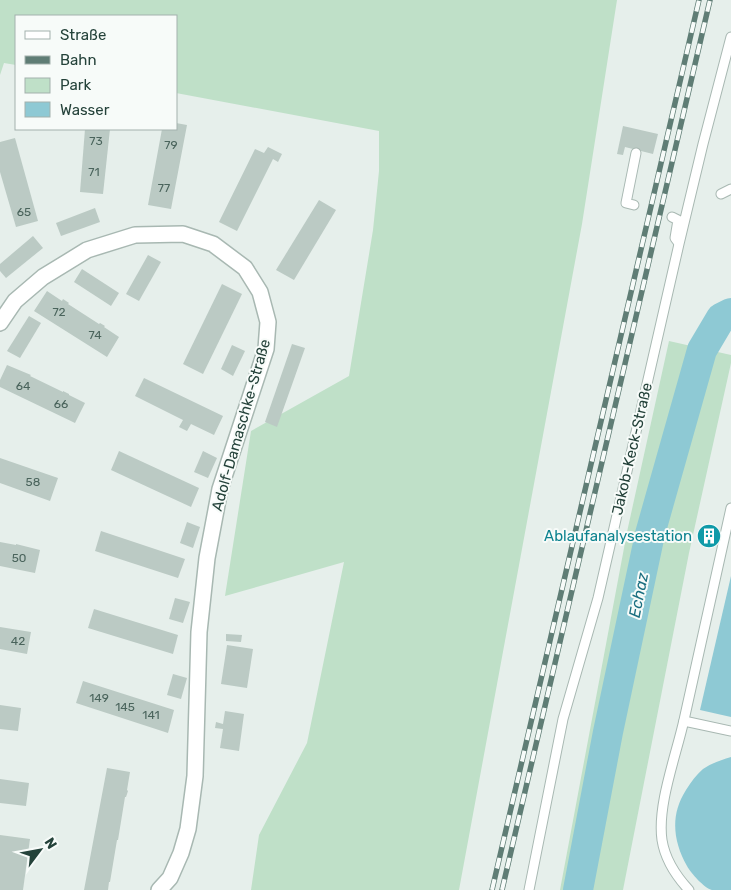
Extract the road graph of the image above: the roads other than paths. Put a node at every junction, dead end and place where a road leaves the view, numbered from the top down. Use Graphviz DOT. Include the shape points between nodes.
graph roads {
  1 [pos="731,37"];
  2 [pos="636,153"];
  3 [pos="731,189"];
  4 [pos="721,194"];
  5 [pos="634,205"];
  6 [pos="672,217"];
  7 [pos="679,244"];
  8 [pos="0,323"];
  9 [pos="731,508"];
  10 [pos="729,529"];
  11 [pos="684,721"];
  12 [pos="731,731"];
  13 [pos="159,890"];
  14 [pos="529,890"];
  15 [pos="689,890"];
  1 -- 7 [label="lane, Jakob-Keck-Straße"];
  2 -- 5 [label="lane" via="626,203"];
  3 -- 4 [label="lane"];
  6 -- 7 [label="lane" via="678,220 675,238"];
  7 -- 14 [label="lane, Jakob-Keck-Straße" via="598,598 564,719"];
  8 -- 13 [label="street, Adolf-Damaschke-Straße" via="15,301 43,277 87,250 135,235 183,234 213,244 245,268 260,292 268,322 266,349 220,489 207,558 199,632 195,776 188,829 170,878"];
  9 -- 10 [label="lane"];
  10 -- 11 [label="lane"];
  11 -- 12 [label="lane"];
  11 -- 15 [label="lane" via="668,782 662,815 662,841 670,864"];
}
